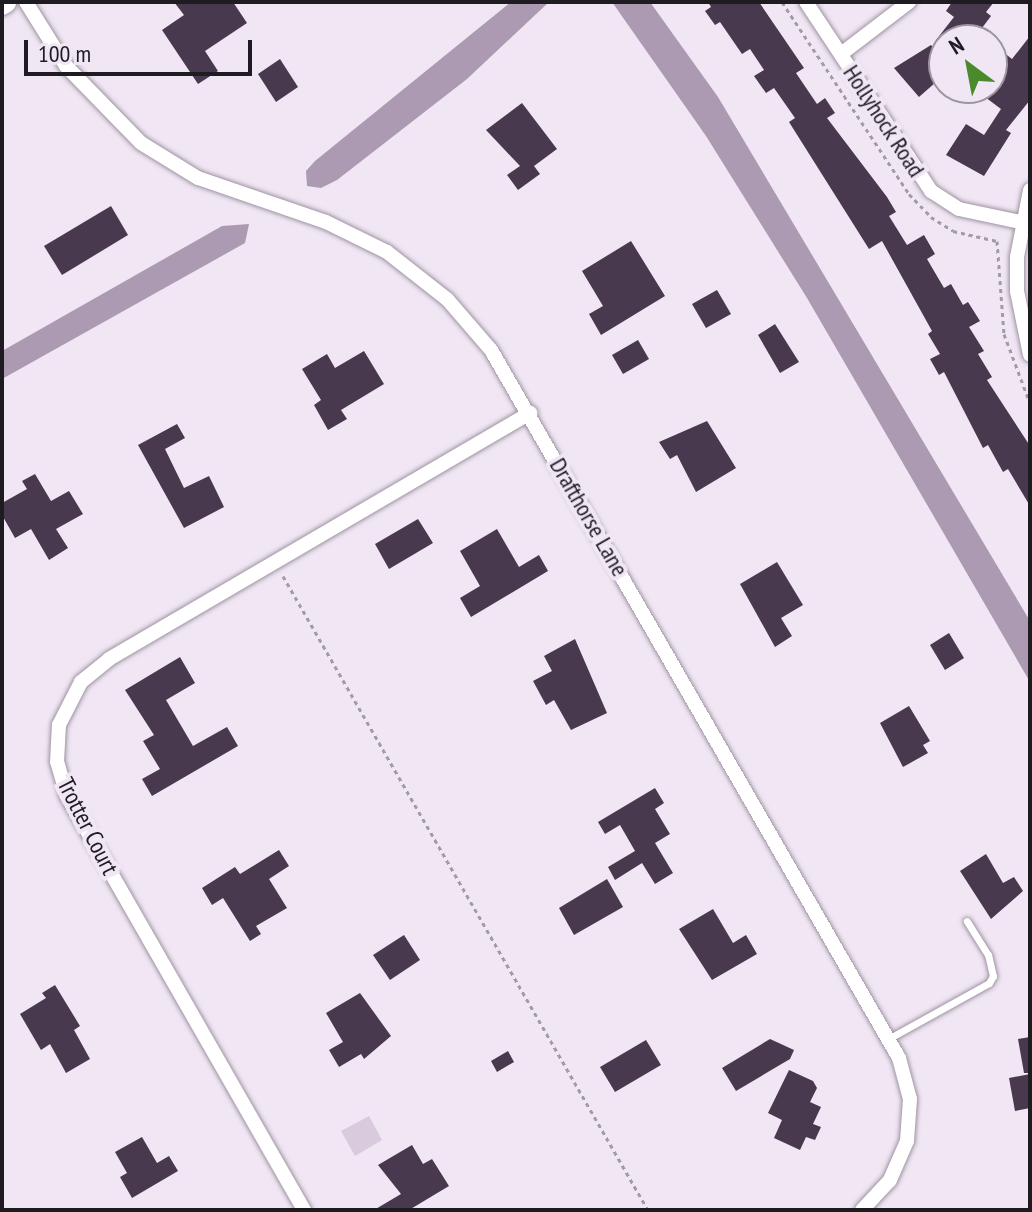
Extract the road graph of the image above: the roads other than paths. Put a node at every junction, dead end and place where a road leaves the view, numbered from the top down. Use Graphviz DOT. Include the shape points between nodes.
graph roads {
  1 [pos="26,2"];
  2 [pos="806,2"];
  3 [pos="909,2"];
  4 [pos="841,54"];
  5 [pos="1030,190"];
  6 [pos="1026,224"];
  7 [pos="1030,355"];
  8 [pos="530,413"];
  9 [pos="967,921"];
  10 [pos="888,1039"];
  11 [pos="304,1210"];
  12 [pos="862,1210"];
  1 -- 8 [label="street, Drafthorse Lane" via="91,98 141,143 198,178 363,238 416,272 475,329"];
  2 -- 4 [label="street, Hollyhock Road"];
  3 -- 4 [label="street"];
  4 -- 6 [label="street, Hollyhock Road" via="931,191 959,209"];
  5 -- 6 [label="street"];
  6 -- 7 [label="street" via="1017,291"];
  8 -- 10 [label="street, Drafthorse Lane"];
  8 -- 11 [label="street, Trotter Court" via="90,674 63,714 56,749 67,796"];
  9 -- 10 [label="lane" via="988,955 993,976 989,983"];
  10 -- 12 [label="street, Drafthorse Lane" via="906,1078 910,1120 890,1180"];
}
